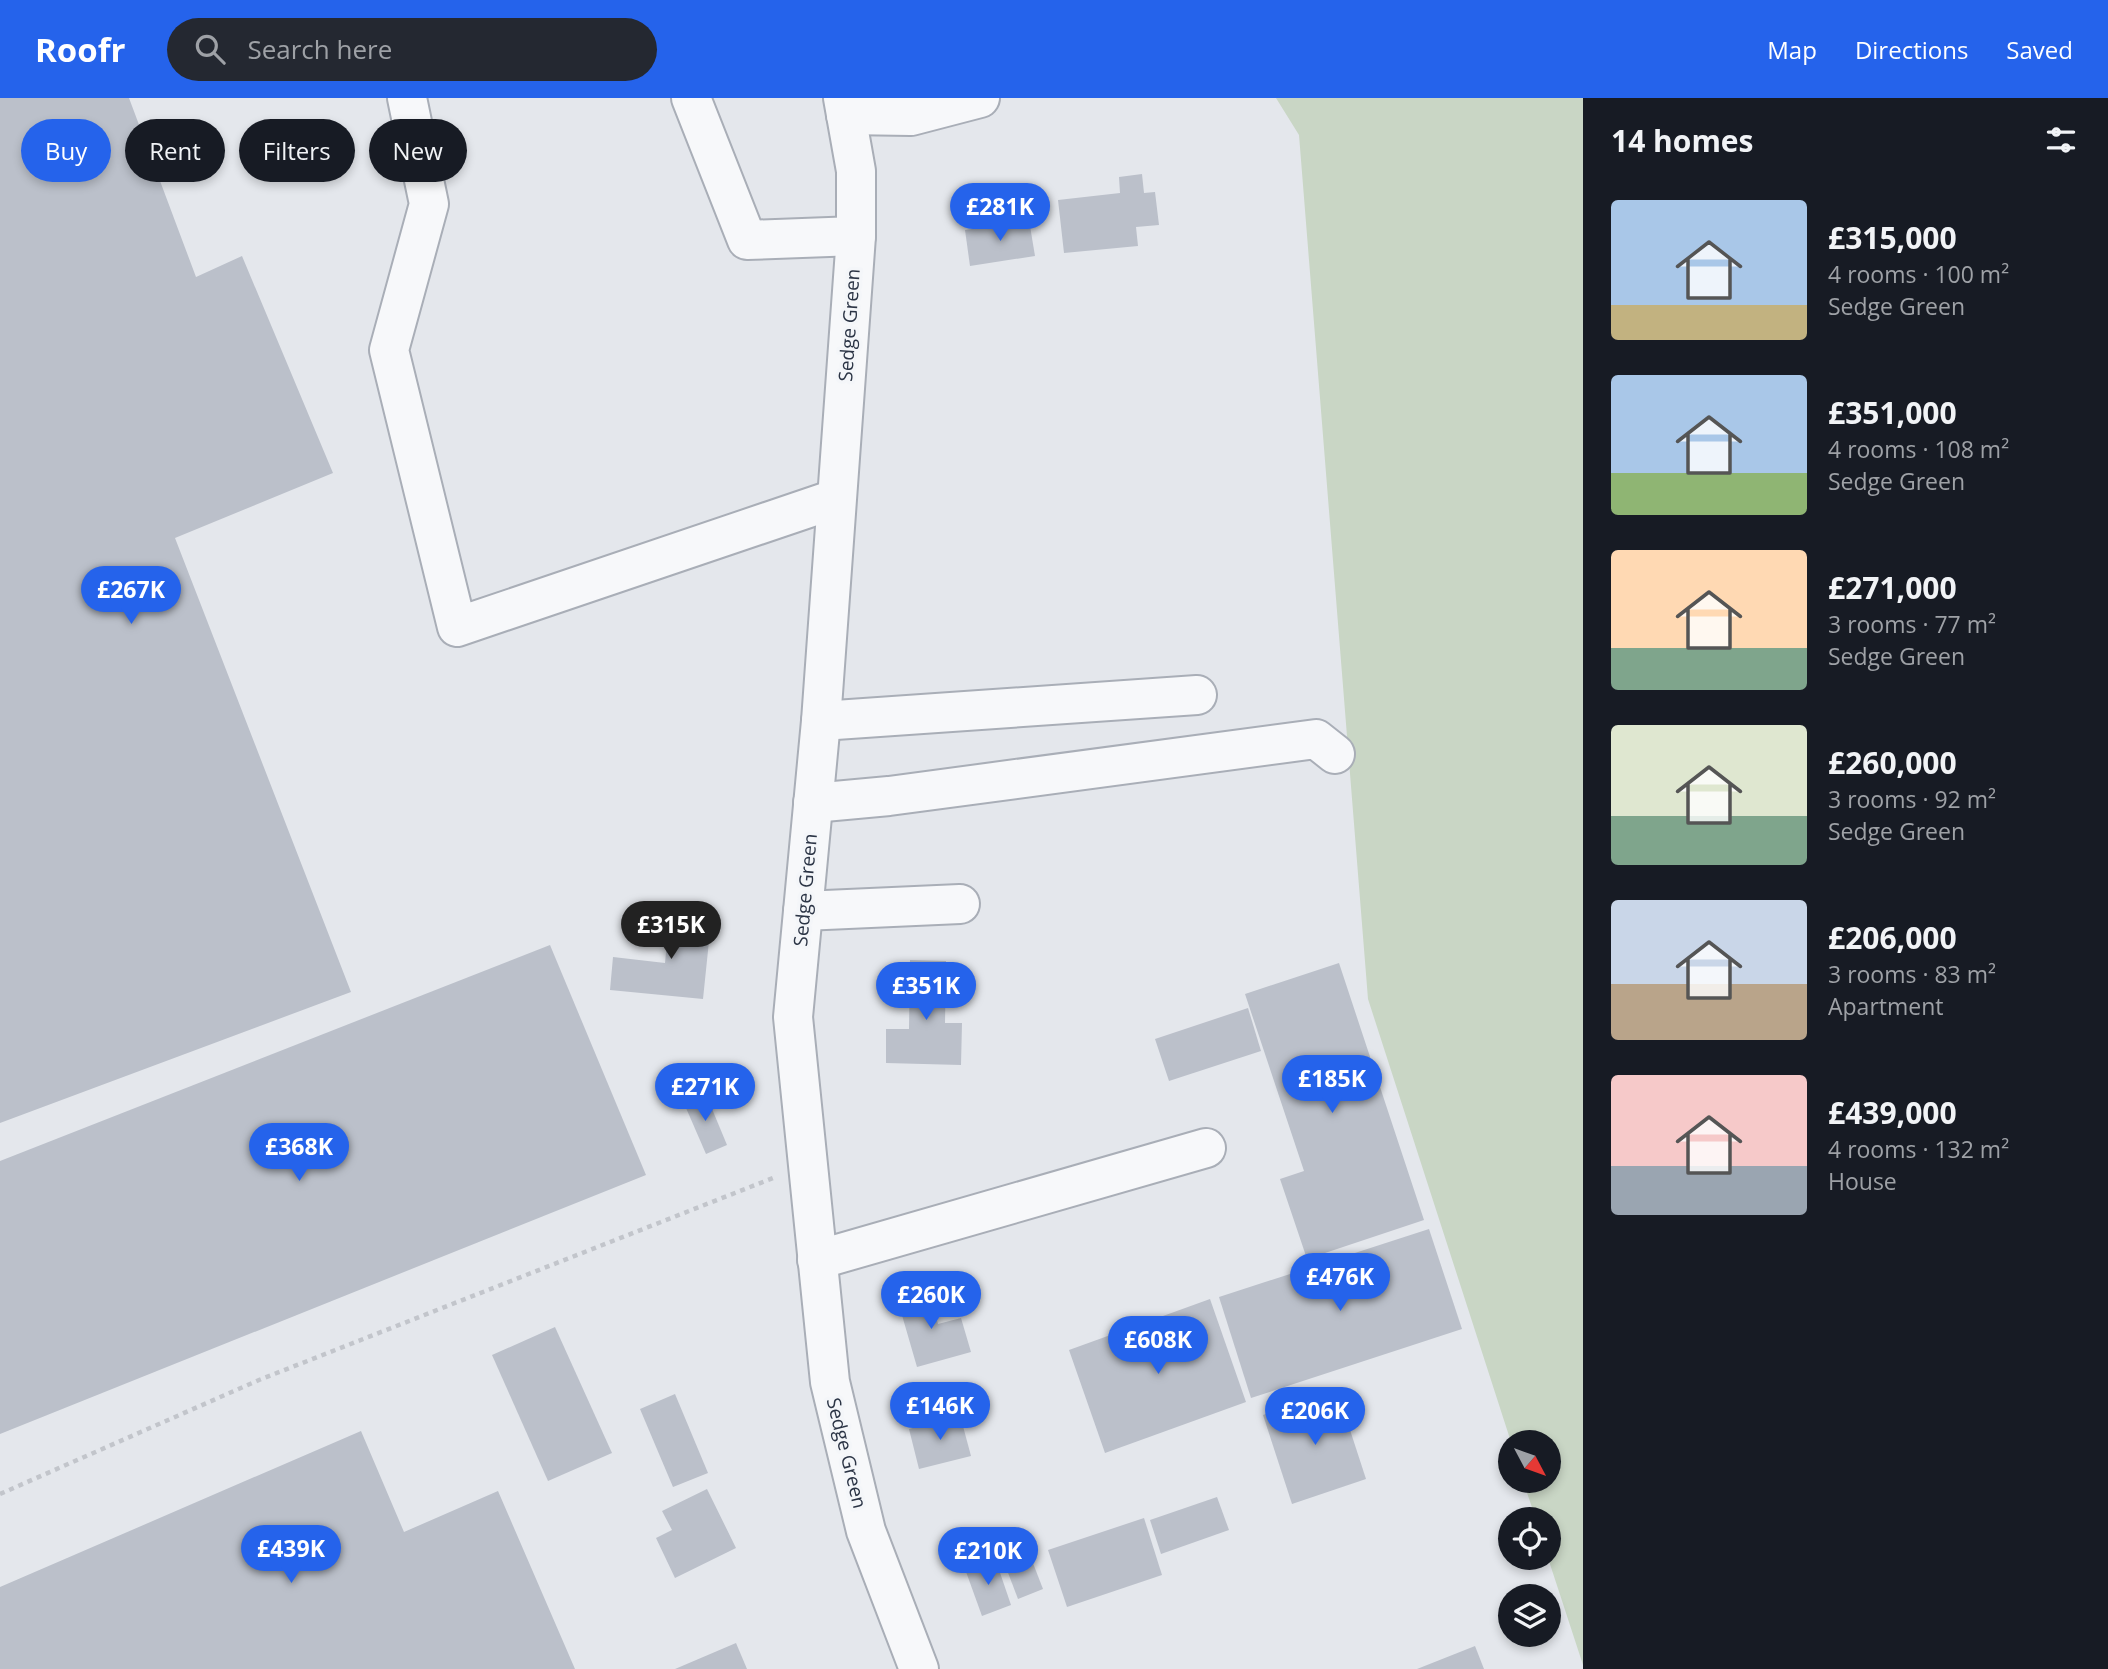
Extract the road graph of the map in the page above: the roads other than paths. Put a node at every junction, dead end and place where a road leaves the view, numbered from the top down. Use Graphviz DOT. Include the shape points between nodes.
graph roads {
  1 [pos="407,98"];
  2 [pos="691,98"];
  3 [pos="980,98"];
  4 [pos="845,106"];
  5 [pos="856,236"];
  6 [pos="835,499"];
  7 [pos="1197,695"];
  8 [pos="821,721"];
  9 [pos="1335,754"];
  10 [pos="813,803"];
  11 [pos="960,904"];
  12 [pos="803,911"];
  13 [pos="1206,1148"];
  14 [pos="817,1260"];
  15 [pos="919,1669"];
  1 -- 6 [label="street" via="429,204 389,350 457,627"];
  2 -- 5 [label="street" via="747,240"];
  3 -- 4 [label="street" via="911,116"];
  4 -- 5 [label="street, Sedge Green" via="856,171"];
  5 -- 6 [label="street, Sedge Green"];
  6 -- 8 [label="street, Sedge Green"];
  7 -- 8 [label="street"];
  8 -- 10 [label="street, Sedge Green"];
  9 -- 10 [label="street" via="1316,739"];
  10 -- 12 [label="street, Sedge Green"];
  11 -- 12 [label="street"];
  12 -- 14 [label="street, Sedge Green" via="793,1017"];
  13 -- 14 [label="street"];
  14 -- 15 [label="street, Sedge Green" via="830,1382 866,1531"];
}
